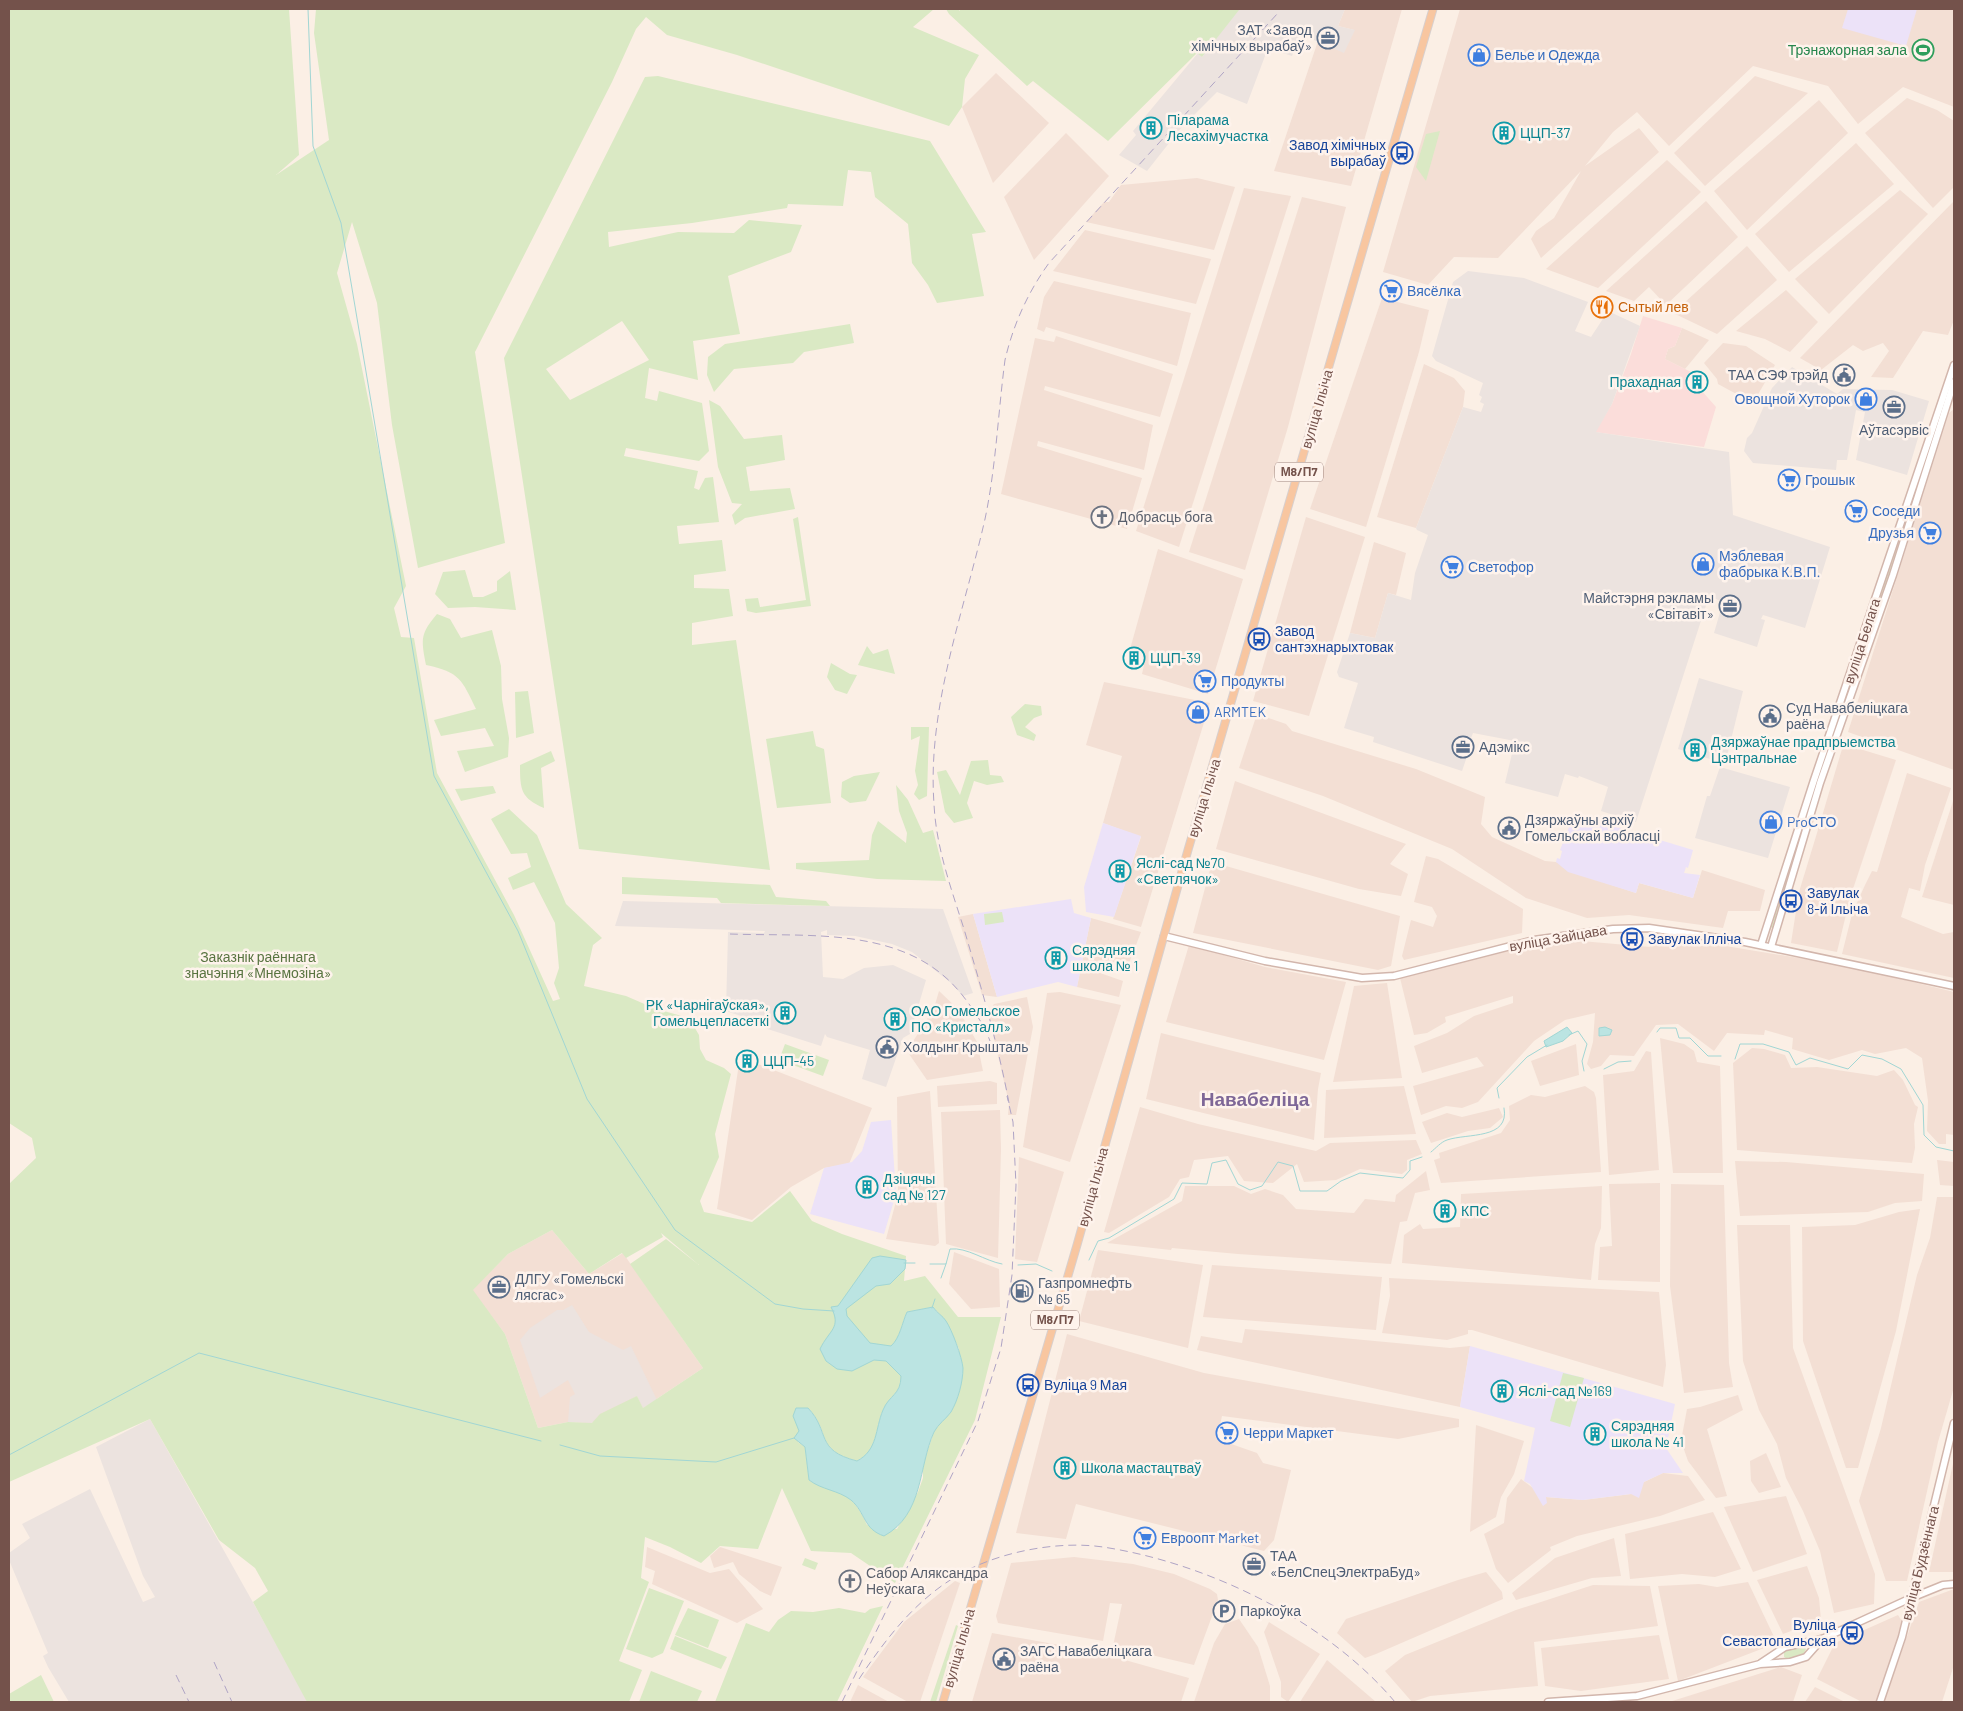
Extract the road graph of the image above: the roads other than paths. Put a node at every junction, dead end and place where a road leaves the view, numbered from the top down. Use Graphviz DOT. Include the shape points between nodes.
graph roads {
  1 [pos="1433,9"];
  2 [pos="1954,365"];
  3 [pos="1954,382"];
  4 [pos="1164,936"];
  5 [pos="1762,946"];
  6 [pos="1771,947"];
  7 [pos="1954,986"];
  8 [pos="1954,1423"];
  9 [pos="1954,1584"];
  10 [pos="1911,1598"];
  11 [pos="1822,1639"];
  12 [pos="1800,1643"];
  13 [pos="1782,1649"];
  14 [pos="1806,1657"];
  15 [pos="1790,1662"];
  16 [pos="1760,1664"];
  17 [pos="943,1702"];
  18 [pos="1548,1702"];
  19 [pos="1880,1702"];
  1 -- 4 [label="main road, вуліца Ільіча / М8/П7"];
  2 -- 5 [label="street, вуліца Белага" via="1814,780"];
  3 -- 6 [label="street, вуліца Белага" via="1890,584 1820,784"];
  4 -- 5 [label="street, вуліца Зайцава" via="1265,961 1362,978 1394,976 1534,940 1613,929 1650,928"];
  4 -- 17 [label="main road, вуліца Ільіча / М8/П7"];
  5 -- 6 [label="street, вуліца Зайцава"];
  6 -- 7 [label="street, вуліца Зайцава"];
  8 -- 10 [label="street, вуліца Будзённага"];
  9 -- 10 [label="street"];
  10 -- 11 [label="street"];
  10 -- 19 [label="street, вуліца Будзённага" via="1902,1637"];
  11 -- 12 [label="street"];
  11 -- 14 [label="street"];
  12 -- 13 [label="street"];
  12 -- 14 [label="street" via="1808,1647"];
  13 -- 15 [label="street" via="1782,1657"];
  13 -- 16 [label="street"];
  14 -- 15 [label="street"];
  15 -- 16 [label="street"];
  16 -- 18 [label="street" via="1637,1696"];
}
